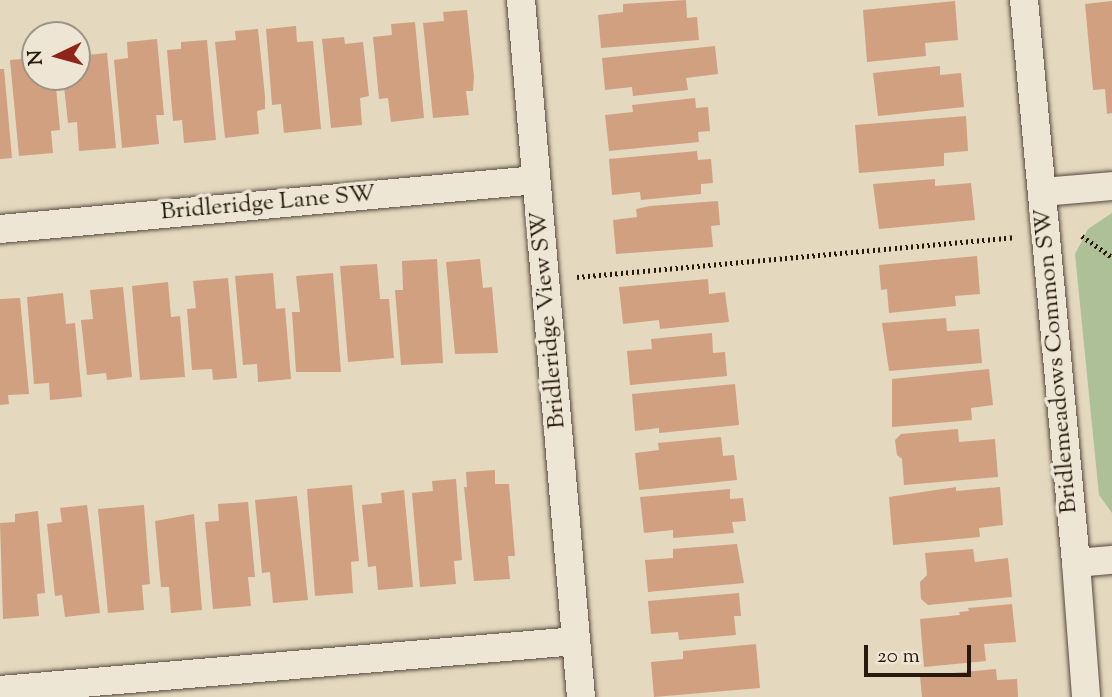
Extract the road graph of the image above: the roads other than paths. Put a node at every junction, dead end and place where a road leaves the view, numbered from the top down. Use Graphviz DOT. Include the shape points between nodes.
graph roads {
  1 [pos="520,0"];
  2 [pos="1024,0"];
  3 [pos="536,180"];
  4 [pos="1112,186"];
  5 [pos="1042,192"];
  6 [pos="0,229"];
  7 [pos="1112,560"];
  8 [pos="1076,563"];
  9 [pos="576,641"];
  10 [pos="0,690"];
  11 [pos="581,697"];
  12 [pos="1086,697"];
  1 -- 3 [label="street, Bridleridge View SW"];
  2 -- 5 [label="street"];
  3 -- 6 [label="street, Bridleridge Lane SW"];
  3 -- 9 [label="street, Bridleridge View SW"];
  4 -- 5 [label="street, Bridlemeadows Common SW"];
  5 -- 8 [label="street, Bridlemeadows Common SW"];
  7 -- 8 [label="street"];
  8 -- 12 [label="street, Bridlemeadows Common SW"];
  9 -- 10 [label="street"];
  9 -- 11 [label="street, Bridleridge View SW"];
}
